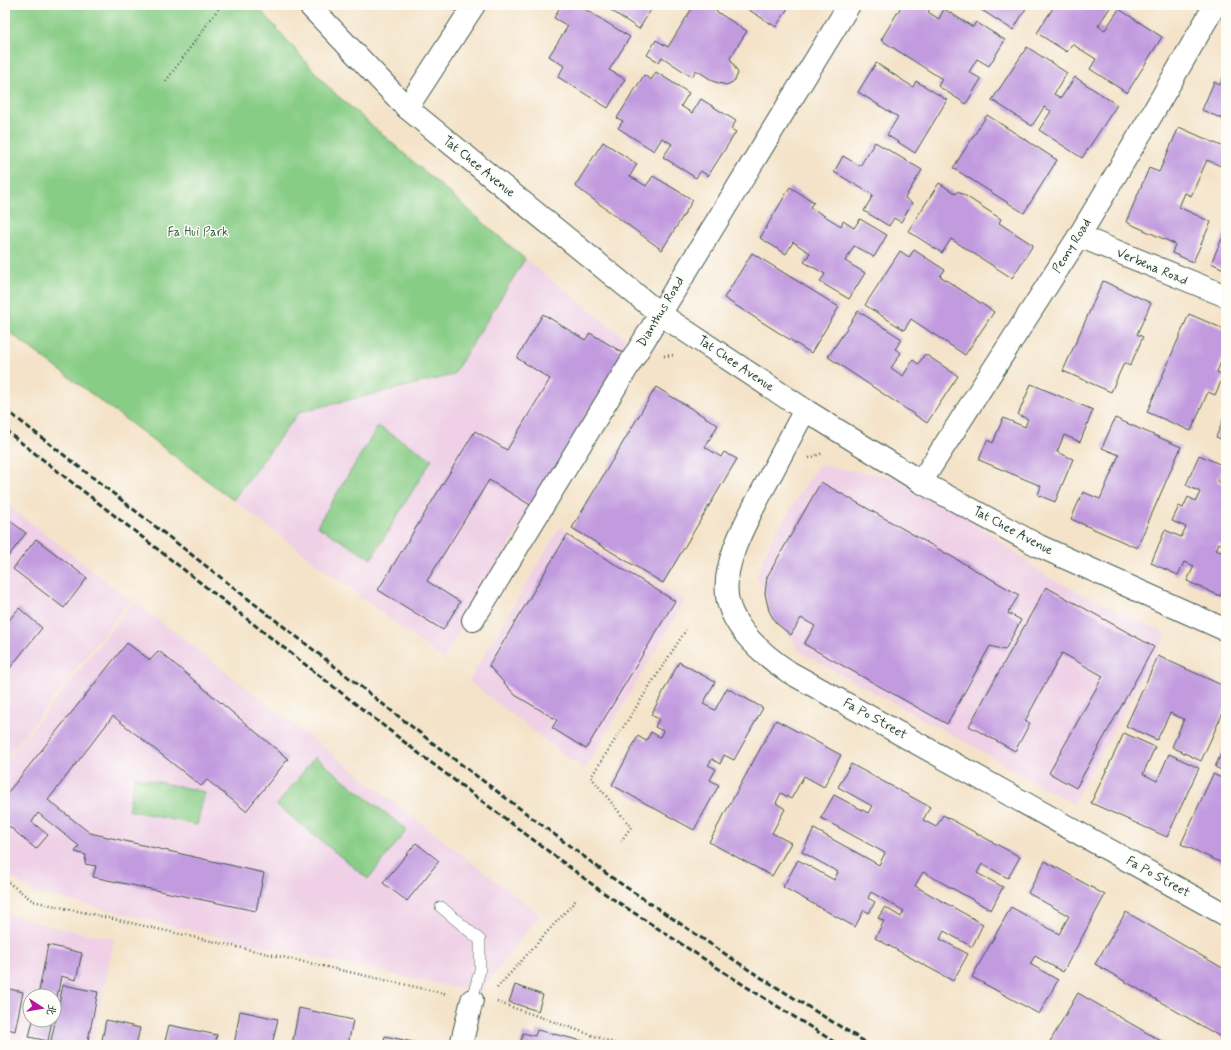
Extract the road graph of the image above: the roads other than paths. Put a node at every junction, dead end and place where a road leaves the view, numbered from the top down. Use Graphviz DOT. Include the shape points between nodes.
graph roads {
  1 [pos="309,5"];
  2 [pos="474,5"];
  3 [pos="849,5"];
  4 [pos="1215,5"];
  5 [pos="407,108"];
  6 [pos="1079,236"];
  7 [pos="1226,296"];
  8 [pos="660,314"];
  9 [pos="805,410"];
  10 [pos="921,482"];
  11 [pos="473,620"];
  12 [pos="1226,630"];
  13 [pos="441,907"];
  14 [pos="1226,915"];
  15 [pos="480,999"];
  16 [pos="461,1045"];
  1 -- 5 [label="street, Tat Chee Avenue"];
  2 -- 5 [label="street"];
  3 -- 8 [label="street, Dianthus Road"];
  4 -- 6 [label="street, Peony Road"];
  5 -- 8 [label="street, Tat Chee Avenue"];
  6 -- 7 [label="street, Verbena Road"];
  6 -- 10 [label="street, Peony Road"];
  8 -- 9 [label="street, Tat Chee Avenue"];
  8 -- 11 [label="street, Dianthus Road"];
  9 -- 10 [label="street, Tat Chee Avenue"];
  9 -- 14 [label="street, Fa Po Street" via="740,535 731,560 727,580 729,605 752,643 769,659 789,672"];
  10 -- 12 [label="street, Tat Chee Avenue" via="1039,546"];
  13 -- 15 [label="lane" via="480,940"];
  15 -- 16 [label="street"];
}
